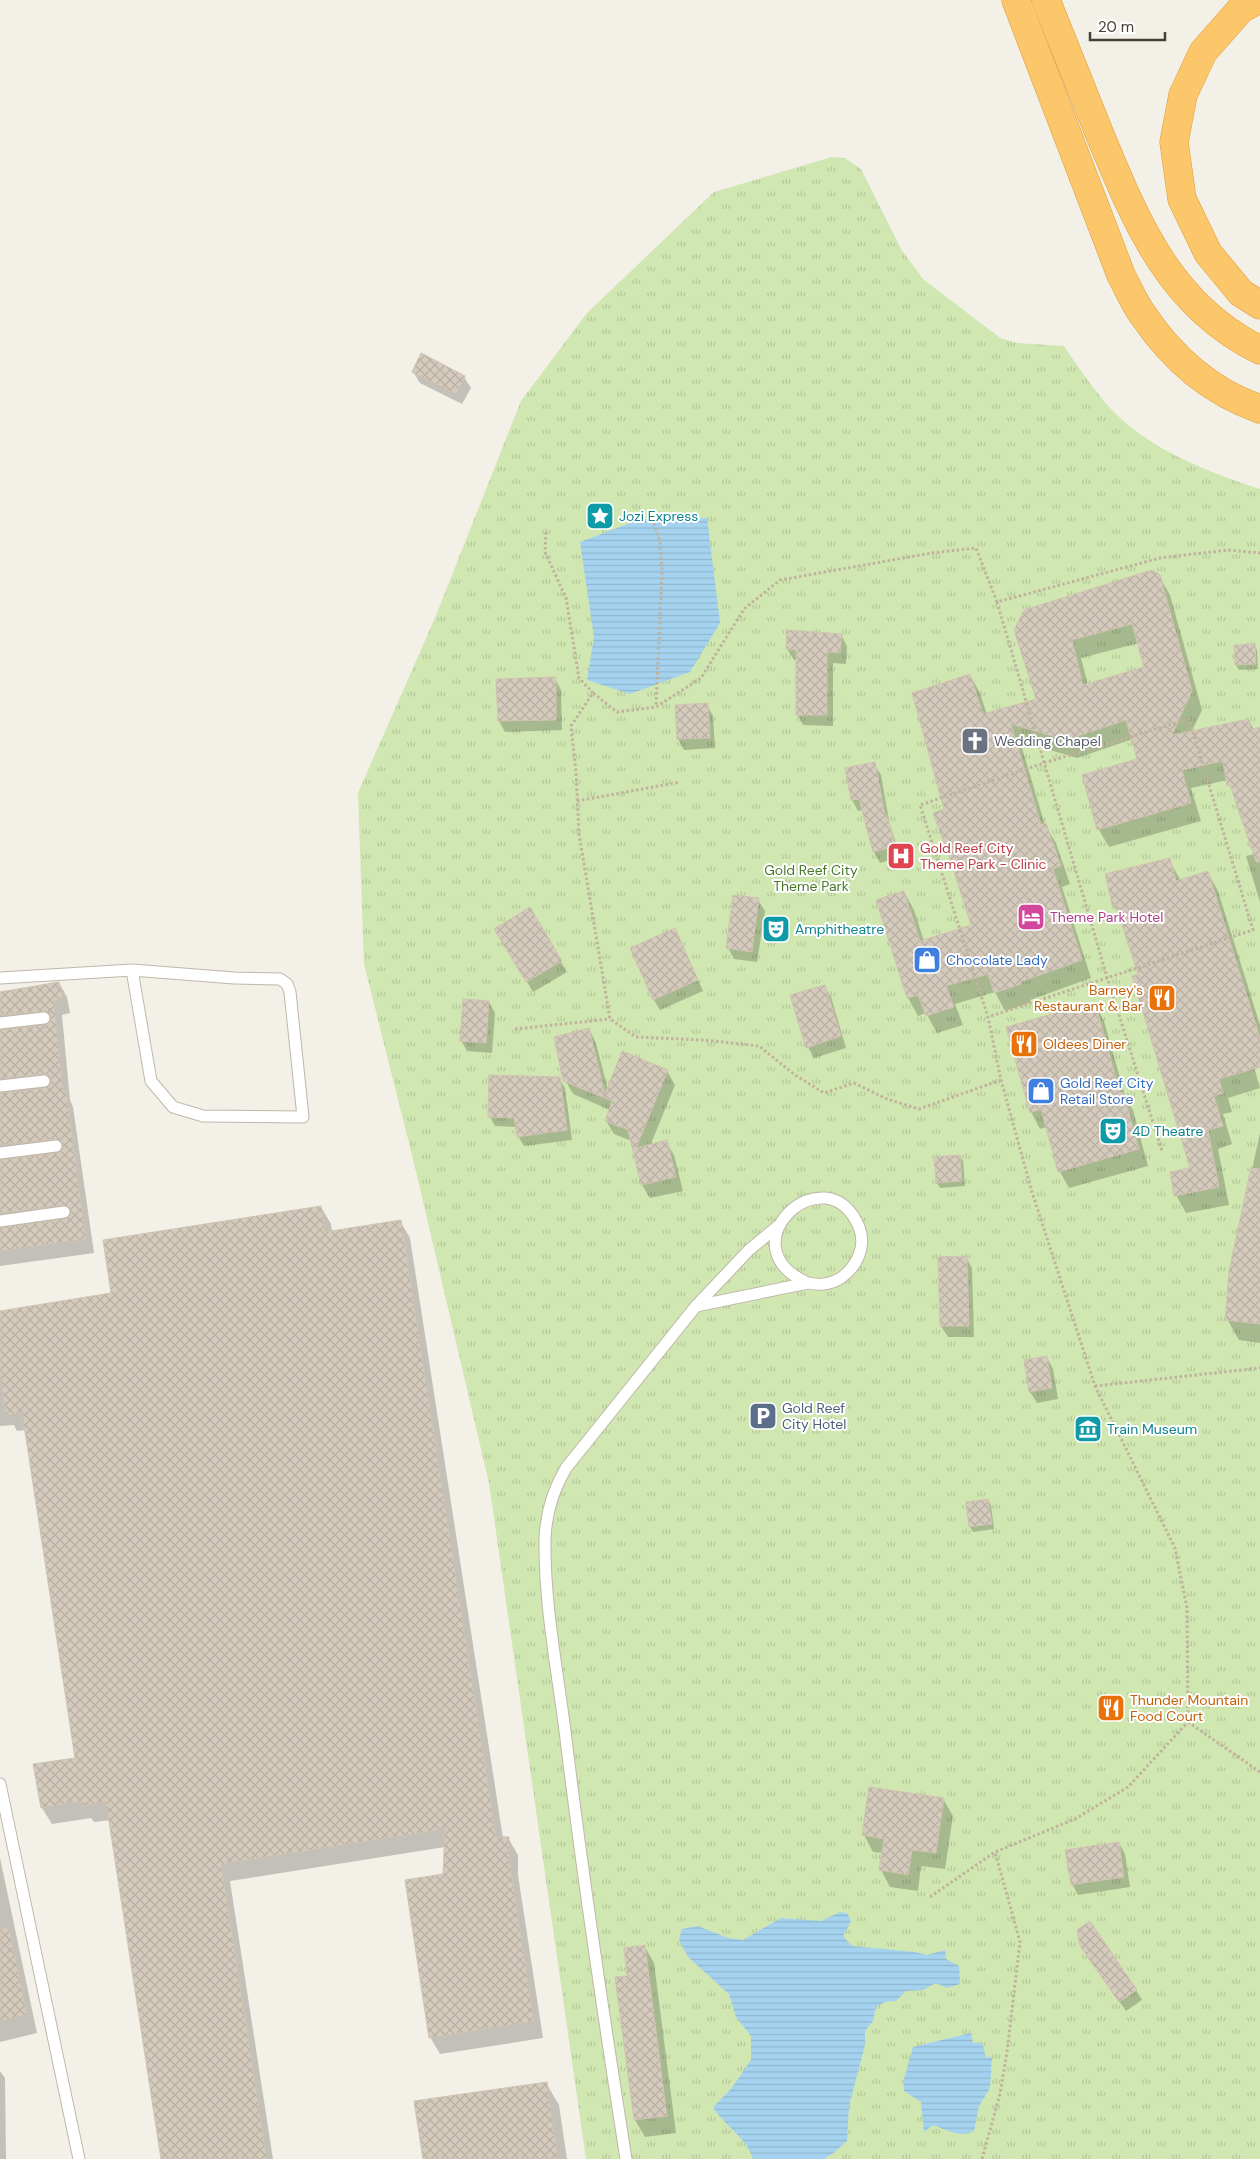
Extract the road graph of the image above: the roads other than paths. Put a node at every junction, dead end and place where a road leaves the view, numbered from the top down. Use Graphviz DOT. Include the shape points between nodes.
graph roads {
  1 [pos="1016,0"];
  2 [pos="1046,0"];
  3 [pos="1257,0"];
  4 [pos="1260,305"];
  5 [pos="1260,350"];
  6 [pos="1260,409"];
  7 [pos="132,970"];
  8 [pos="0,978"];
  9 [pos="44,1018"];
  10 [pos="0,1023"];
  11 [pos="44,1081"];
  12 [pos="0,1086"];
  13 [pos="56,1146"];
  14 [pos="0,1153"];
  15 [pos="64,1212"];
  16 [pos="0,1221"];
  17 [pos="778,1226"];
  18 [pos="808,1283"];
  19 [pos="696,1306"];
  20 [pos="0,1784"];
  21 [pos="79,2159"];
  22 [pos="626,2159"];
  1 -- 6 [label="highway" via="1121,275 1142,314 1168,347 1196,374 1238,401"];
  2 -- 5 [label="highway" via="1122,189 1152,250 1180,288 1219,325"];
  3 -- 4 [label="highway" via="1241,10 1203,52 1183,95 1174,142 1182,199 1208,253 1241,293"];
  7 -- 7 [label="lane" via="151,1081 173,1107 203,1116 302,1117 296,1038 287,984 280,979"];
  7 -- 8 [label="lane"];
  9 -- 10 [label="lane"];
  11 -- 12 [label="lane"];
  13 -- 14 [label="lane"];
  15 -- 16 [label="lane"];
  17 -- 18 [label="lane" via="775,1241 784,1267"];
  17 -- 18 [label="lane" via="795,1205 820,1198 840,1204 855,1218 861,1246 849,1272 823,1284"];
  17 -- 19 [label="lane" via="749,1250"];
  18 -- 19 [label="lane"];
  19 -- 22 [label="lane" via="566,1468 549,1504 545,1538 548,1592 582,1871"];
  20 -- 21 [label="lane"];
}
